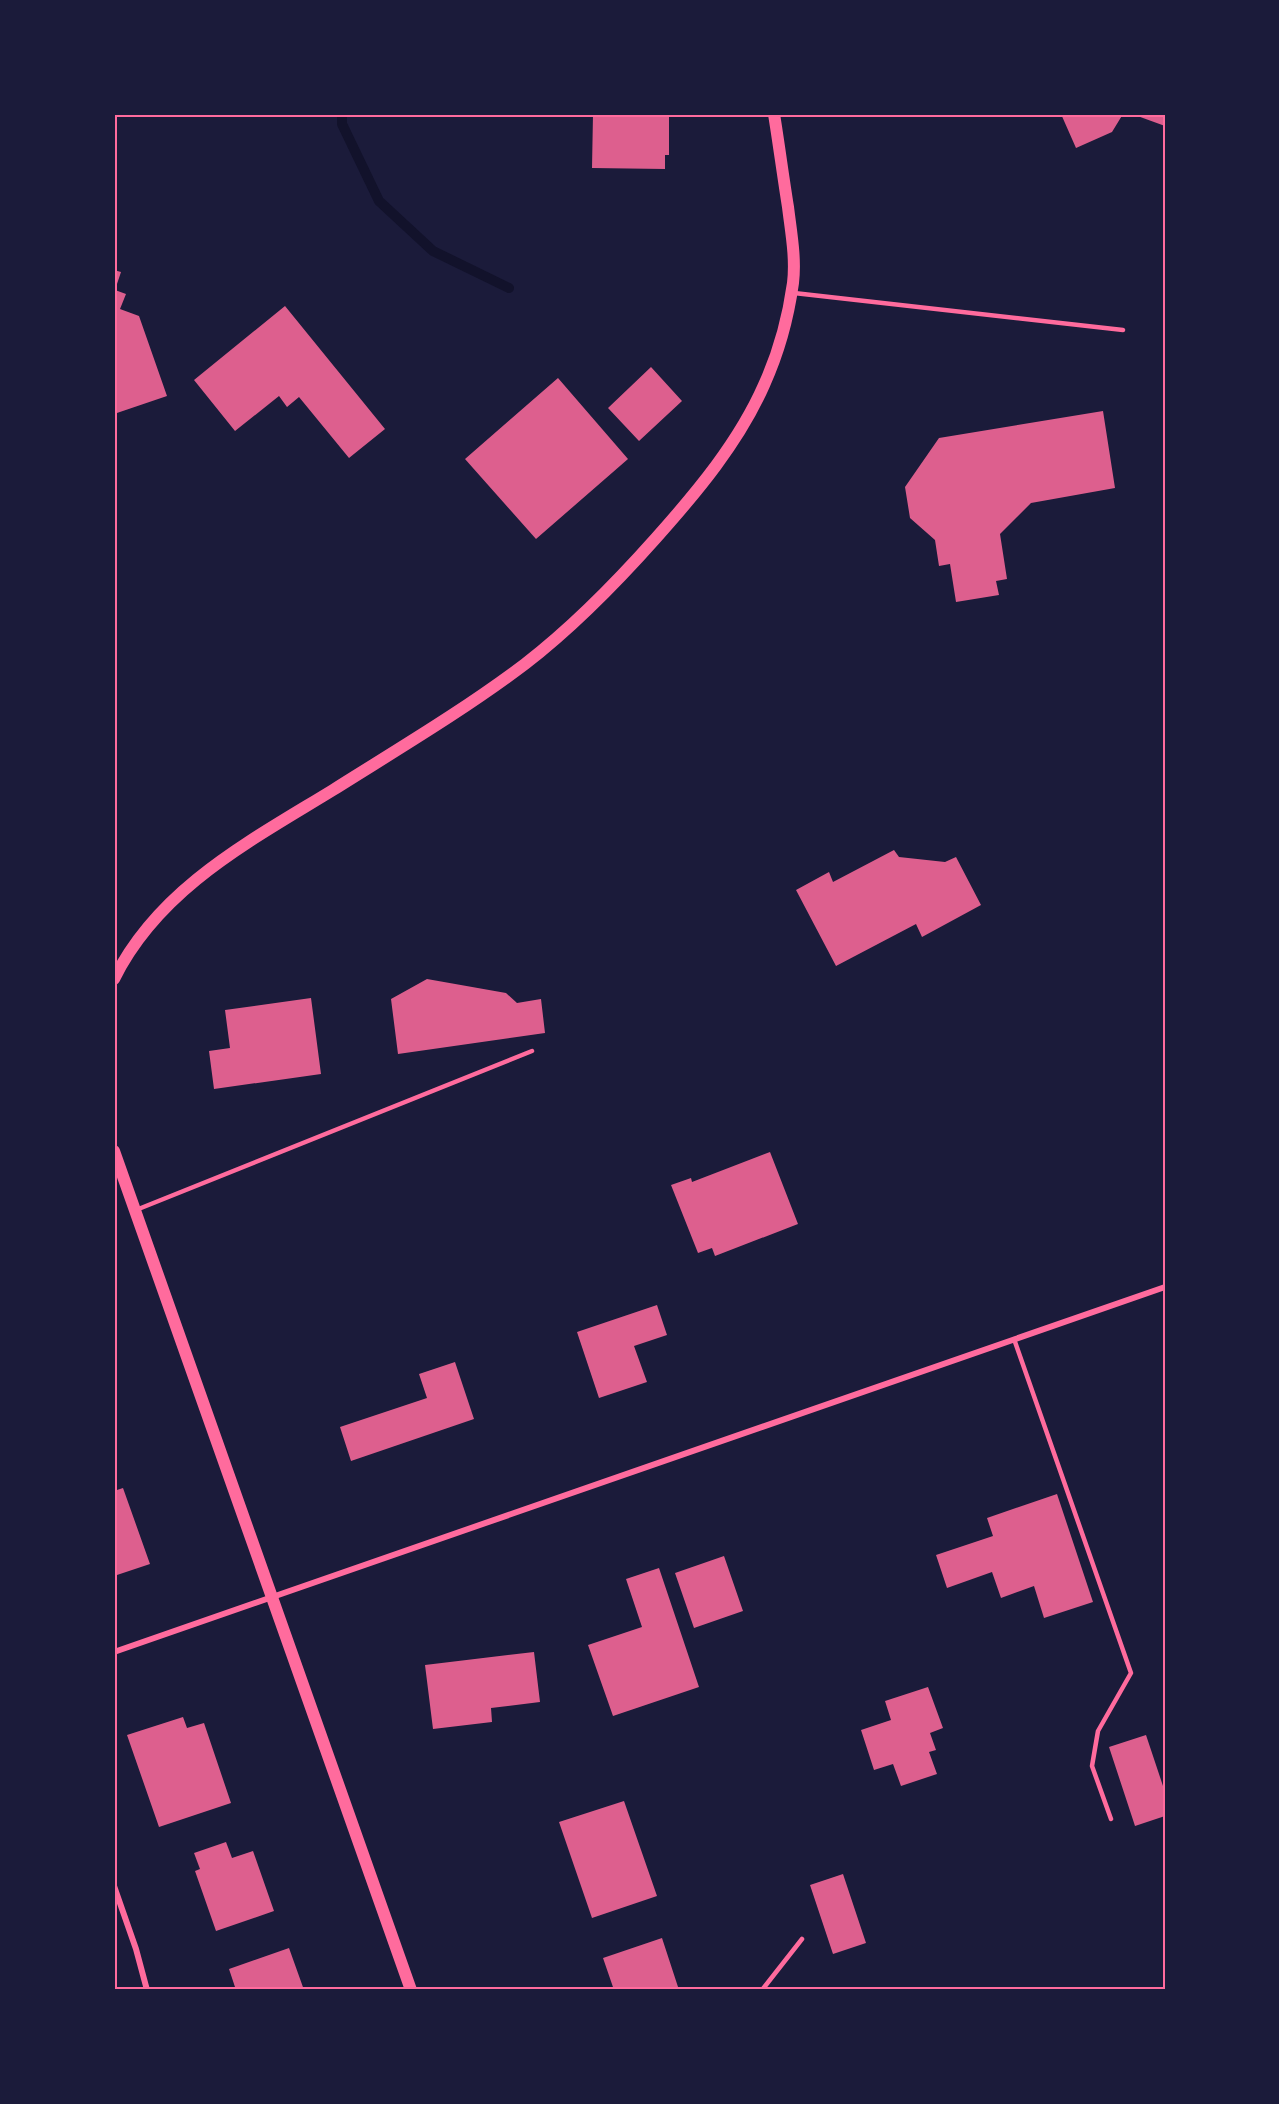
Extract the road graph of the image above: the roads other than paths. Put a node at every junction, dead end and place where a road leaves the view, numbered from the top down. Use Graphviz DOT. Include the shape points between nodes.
graph roads {
  1 [pos="774,114"];
  2 [pos="791,293"];
  3 [pos="1123,330"];
  4 [pos="114,979"];
  5 [pos="532,1051"];
  6 [pos="114,1150"];
  7 [pos="136,1210"];
  8 [pos="1165,1287"];
  9 [pos="1014,1340"];
  10 [pos="273,1597"];
  11 [pos="114,1652"];
  12 [pos="1111,1819"];
  13 [pos="114,1886"];
  14 [pos="802,1939"];
  15 [pos="147,1990"];
  16 [pos="411,1990"];
  17 [pos="762,1990"];
  1 -- 2 [label="main road" via="793,245"];
  2 -- 3 [label="lane"];
  2 -- 4 [label="main road" via="779,348 745,421 687,503 617,580 540,651 481,695 200,876 156,916 133,944"];
  5 -- 7 [label="lane"];
  6 -- 7 [label="main road"];
  7 -- 10 [label="main road"];
  8 -- 9 [label="street"];
  9 -- 10 [label="street"];
  9 -- 12 [label="lane" via="1131,1672 1098,1731 1092,1766"];
  10 -- 11 [label="street"];
  10 -- 16 [label="main road"];
  13 -- 15 [label="street"];
  14 -- 17 [label="lane"];
}
